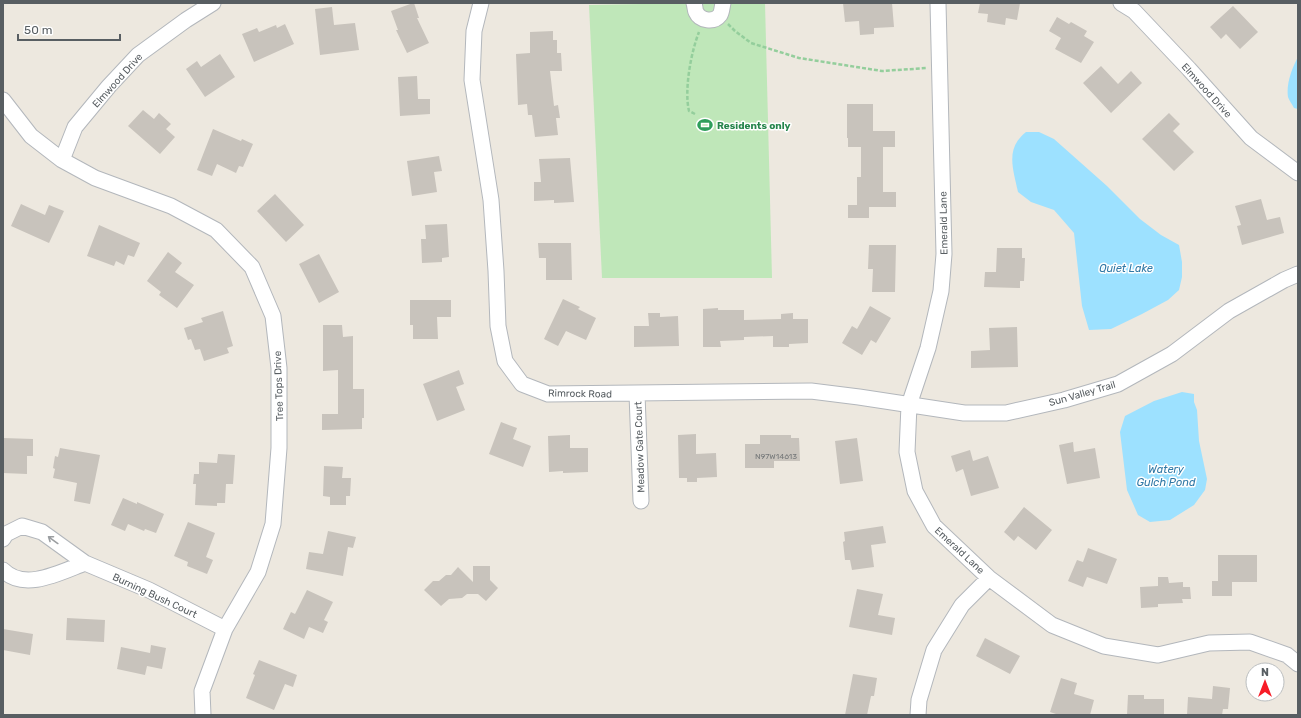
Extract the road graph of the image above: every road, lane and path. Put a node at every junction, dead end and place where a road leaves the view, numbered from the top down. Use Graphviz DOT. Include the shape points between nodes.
graph roads {
  1 [pos="213,3"];
  2 [pos="481,3"];
  3 [pos="938,3"];
  4 [pos="1120,3"];
  5 [pos="721,9"];
  6 [pos="697,10"];
  7 [pos="939,68"];
  8 [pos="3,100"];
  9 [pos="695,114"];
  10 [pos="62,160"];
  11 [pos="1298,172"];
  12 [pos="1298,274"];
  13 [pos="637,394"];
  14 [pos="909,404"];
  15 [pos="641,501"];
  16 [pos="3,539"];
  17 [pos="85,563"];
  18 [pos="3,570"];
  19 [pos="989,578"];
  20 [pos="225,629"];
  21 [pos="1298,664"];
  22 [pos="203,715"];
  23 [pos="918,715"];
  1 -- 10 [label="street, Elmwood Drive" via="138,55 75,127"];
  2 -- 13 [label="street, Rimrock Road" via="474,31 472,80 491,200 498,326 505,361 522,384 548,394"];
  3 -- 7 [label="street, Emerald Lane"];
  4 -- 11 [label="street, Elmwood Drive" via="1134,11 1251,138"];
  5 -- 6 [label="street" via="716,19"];
  5 -- 7 [label="path" via="735,31 751,43 799,58 882,71"];
  6 -- 9 [label="path" via="687,103 689,111"];
  7 -- 14 [label="street, Emerald Lane" via="944,254 941,292 928,348"];
  8 -- 10 [label="street, Tree Tops Drive" via="31,136"];
  10 -- 20 [label="street, Tree Tops Drive" via="95,178 171,206 216,230 252,267 274,316 279,368 279,448 274,524 258,572"];
  12 -- 14 [label="street, Sun Valley Trail" via="1229,312 1172,354 1118,384 1064,400 1006,412 964,412"];
  13 -- 14 [label="street, Rimrock Road" via="811,391"];
  13 -- 15 [label="street, Meadow Gate Court"];
  14 -- 19 [label="street, Emerald Lane" via="907,452 915,491 934,526"];
  17 -- 16 [label="street, Burning Bush Court, one-way" via="42,532 22,526 6,534"];
  17 -- 18 [label="street" via="43,578 23,580 9,576"];
  17 -- 20 [label="street, Burning Bush Court" via="149,590"];
  19 -- 21 [label="street, Emerald Lane" via="1052,625 1104,646 1158,655 1209,643 1250,642 1287,655"];
  19 -- 23 [label="street" via="962,605 934,650 919,700"];
  20 -- 22 [label="street, Tree Tops Drive" via="202,692"];
}
